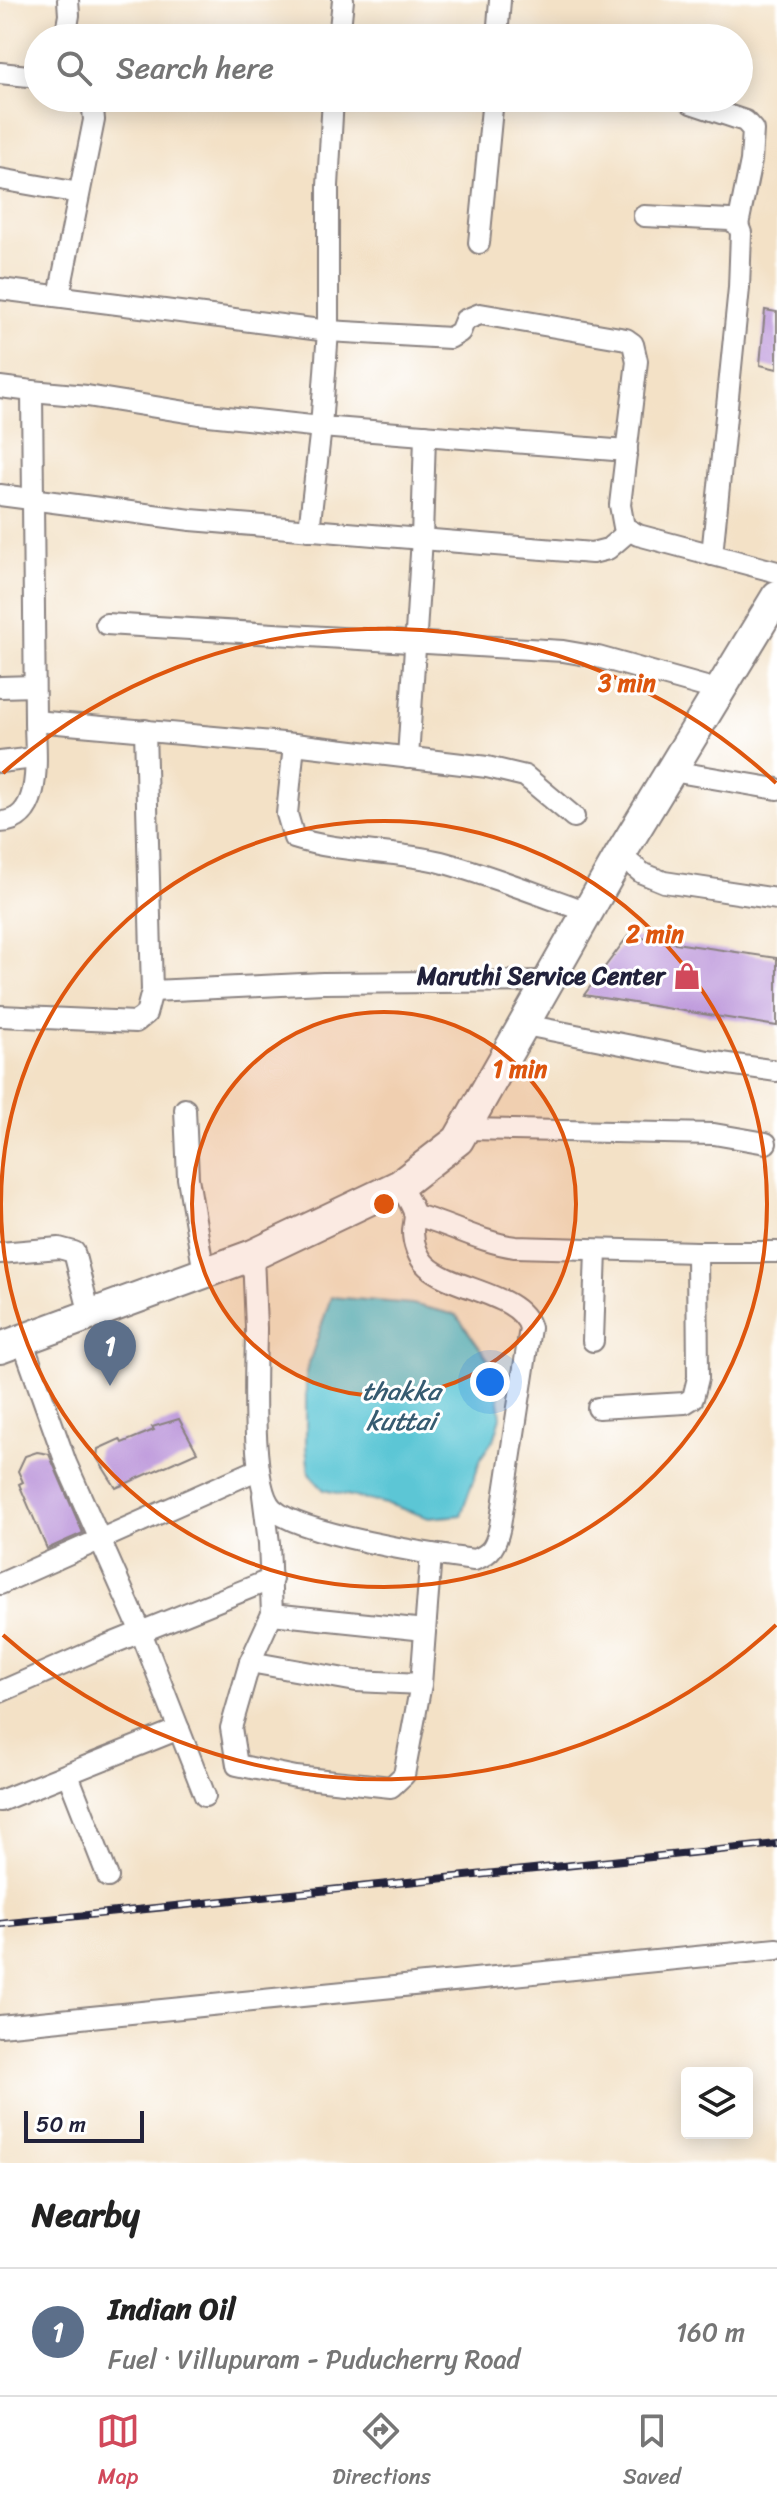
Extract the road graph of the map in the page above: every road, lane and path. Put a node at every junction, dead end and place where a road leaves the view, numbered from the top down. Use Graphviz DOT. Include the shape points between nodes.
graph roads {
  1 [pos="68,0"];
  2 [pos="343,0"];
  3 [pos="500,0"];
  4 [pos="67,24"];
  5 [pos="340,24"];
  6 [pos="498,24"];
  7 [pos="0,73"];
  8 [pos="24,76"];
  9 [pos="93,112"];
  10 [pos="332,112"];
  11 [pos="492,112"];
  12 [pos="718,112"];
  13 [pos="0,179"];
  14 [pos="79,193"];
  15 [pos="644,216"];
  16 [pos="738,225"];
  17 [pos="479,243"];
  18 [pos="0,289"];
  19 [pos="59,296"];
  20 [pos="328,331"];
  21 [pos="0,387"];
  22 [pos="32,391"];
  23 [pos="321,427"];
  24 [pos="425,435"];
  25 [pos="627,451"];
  26 [pos="0,495"];
  27 [pos="32,500"];
  28 [pos="309,530"];
  29 [pos="629,531"];
  30 [pos="422,538"];
  31 [pos="712,555"];
  32 [pos="777,572"];
  33 [pos="777,596"];
  34 [pos="106,624"];
  35 [pos="416,642"];
  36 [pos="34,686"];
  37 [pos="0,687"];
  38 [pos="720,691"];
  39 [pos="35,721"];
  40 [pos="145,730"];
  41 [pos="294,744"];
  42 [pos="35,758"];
  43 [pos="408,758"];
  44 [pos="0,762"];
  45 [pos="672,771"];
  46 [pos="777,789"];
  47 [pos="574,817"];
  48 [pos="0,822"];
  49 [pos="620,855"];
  50 [pos="777,899"];
  51 [pos="588,912"];
  52 [pos="549,981"];
  53 [pos="152,991"];
  54 [pos="0,1016"];
  55 [pos="525,1025"];
  56 [pos="777,1071"];
  57 [pos="185,1109"];
  58 [pos="466,1129"];
  59 [pos="766,1143"];
  60 [pos="400,1185"];
  61 [pos="415,1215"];
  62 [pos="596,1250"];
  63 [pos="697,1252"];
  64 [pos="777,1252"];
  65 [pos="0,1253"];
  66 [pos="253,1255"];
  67 [pos="204,1273"];
  68 [pos="90,1315"];
  69 [pos="593,1341"];
  70 [pos="11,1344"];
  71 [pos="598,1408"];
  72 [pos="259,1469"];
  73 [pos="263,1491"];
  74 [pos="101,1537"];
  75 [pos="431,1554"];
  76 [pos="272,1579"];
  77 [pos="0,1584"];
  78 [pos="272,1614"];
  79 [pos="425,1630"];
  80 [pos="141,1632"];
  81 [pos="250,1662"];
  82 [pos="421,1684"];
  83 [pos="0,1692"];
  84 [pos="179,1729"];
  85 [pos="68,1775"];
  86 [pos="205,1796"];
  87 [pos="0,1801"];
  88 [pos="108,1877"];
  89 [pos="777,1949"];
  90 [pos="0,2026"];
  1 -- 4 [label="street"];
  2 -- 5 [label="street"];
  3 -- 6 [label="street"];
  7 -- 8 [label="street"];
  9 -- 14 [label="street"];
  10 -- 20 [label="street"];
  11 -- 17 [label="street"];
  12 -- 16 [label="street" via="745,121 753,130"];
  13 -- 14 [label="street"];
  14 -- 19 [label="street"];
  15 -- 16 [label="street" via="730,220"];
  16 -- 31 [label="street" via="739,288"];
  18 -- 19 [label="street"];
  19 -- 20 [label="street"];
  20 -- 23 [label="street"];
  20 -- 25 [label="street" via="450,338 465,320 480,314 626,339 633,344 637,361"];
  21 -- 22 [label="street"];
  22 -- 23 [label="street"];
  22 -- 27 [label="street"];
  23 -- 24 [label="street"];
  23 -- 28 [label="street"];
  24 -- 25 [label="street"];
  24 -- 30 [label="street"];
  25 -- 29 [label="street" via="620,505"];
  26 -- 27 [label="street"];
  27 -- 28 [label="street"];
  27 -- 36 [label="street"];
  28 -- 30 [label="street"];
  29 -- 30 [label="street" via="608,549 592,553"];
  29 -- 31 [label="street"];
  30 -- 35 [label="street"];
  31 -- 32 [label="street"];
  33 -- 38 [label="highway"];
  34 -- 35 [label="street"];
  35 -- 38 [label="street" via="572,652"];
  35 -- 43 [label="street"];
  36 -- 37 [label="street"];
  36 -- 39 [label="street"];
  38 -- 45 [label="highway"];
  39 -- 40 [label="street"];
  39 -- 42 [label="street"];
  40 -- 41 [label="street"];
  40 -- 53 [label="street"];
  41 -- 43 [label="street"];
  41 -- 51 [label="street" via="287,814 294,838 442,862"];
  42 -- 44 [label="street"];
  42 -- 48 [label="street" via="29,805 20,816"];
  43 -- 47 [label="street" via="525,776"];
  45 -- 46 [label="street"];
  45 -- 49 [label="highway"];
  49 -- 50 [label="street" via="664,882"];
  49 -- 51 [label="highway"];
  51 -- 52 [label="highway"];
  52 -- 53 [label="street"];
  52 -- 55 [label="highway"];
  53 -- 54 [label="street" via="146,1014 136,1022"];
  55 -- 56 [label="street"];
  55 -- 58 [label="highway"];
  57 -- 67 [label="street" via="188,1178"];
  58 -- 59 [label="street" via="714,1134"];
  58 -- 60 [label="highway"];
  60 -- 61 [label="street"];
  60 -- 66 [label="highway"];
  61 -- 62 [label="street" via="491,1244"];
  61 -- 75 [label="street" via="416,1251 427,1266 515,1306 530,1328 496,1544 488,1555 474,1560"];
  62 -- 63 [label="street"];
  62 -- 69 [label="street"];
  63 -- 64 [label="street"];
  63 -- 71 [label="street" via="698,1378 693,1398 685,1403"];
  65 -- 68 [label="street" via="59,1248 74,1252"];
  66 -- 67 [label="highway"];
  66 -- 72 [label="street"];
  67 -- 68 [label="highway"];
  68 -- 70 [label="highway"];
  70 -- 74 [label="street"];
  72 -- 73 [label="street"];
  72 -- 74 [label="street"];
  73 -- 75 [label="street" via="272,1509 293,1521"];
  73 -- 76 [label="street"];
  74 -- 77 [label="street"];
  74 -- 80 [label="street"];
  75 -- 79 [label="street"];
  76 -- 78 [label="street"];
  76 -- 80 [label="street"];
  78 -- 79 [label="street"];
  78 -- 81 [label="street"];
  79 -- 82 [label="street"];
  80 -- 83 [label="street"];
  80 -- 84 [label="street"];
  81 -- 82 [label="street" via="356,1681"];
  81 -- 82 [label="street" via="231,1728 237,1765 296,1777 391,1787 404,1775"];
  84 -- 85 [label="street"];
  84 -- 86 [label="street"];
  85 -- 87 [label="street"];
  85 -- 88 [label="street"];
  89 -- 90 [label="street"];
}
